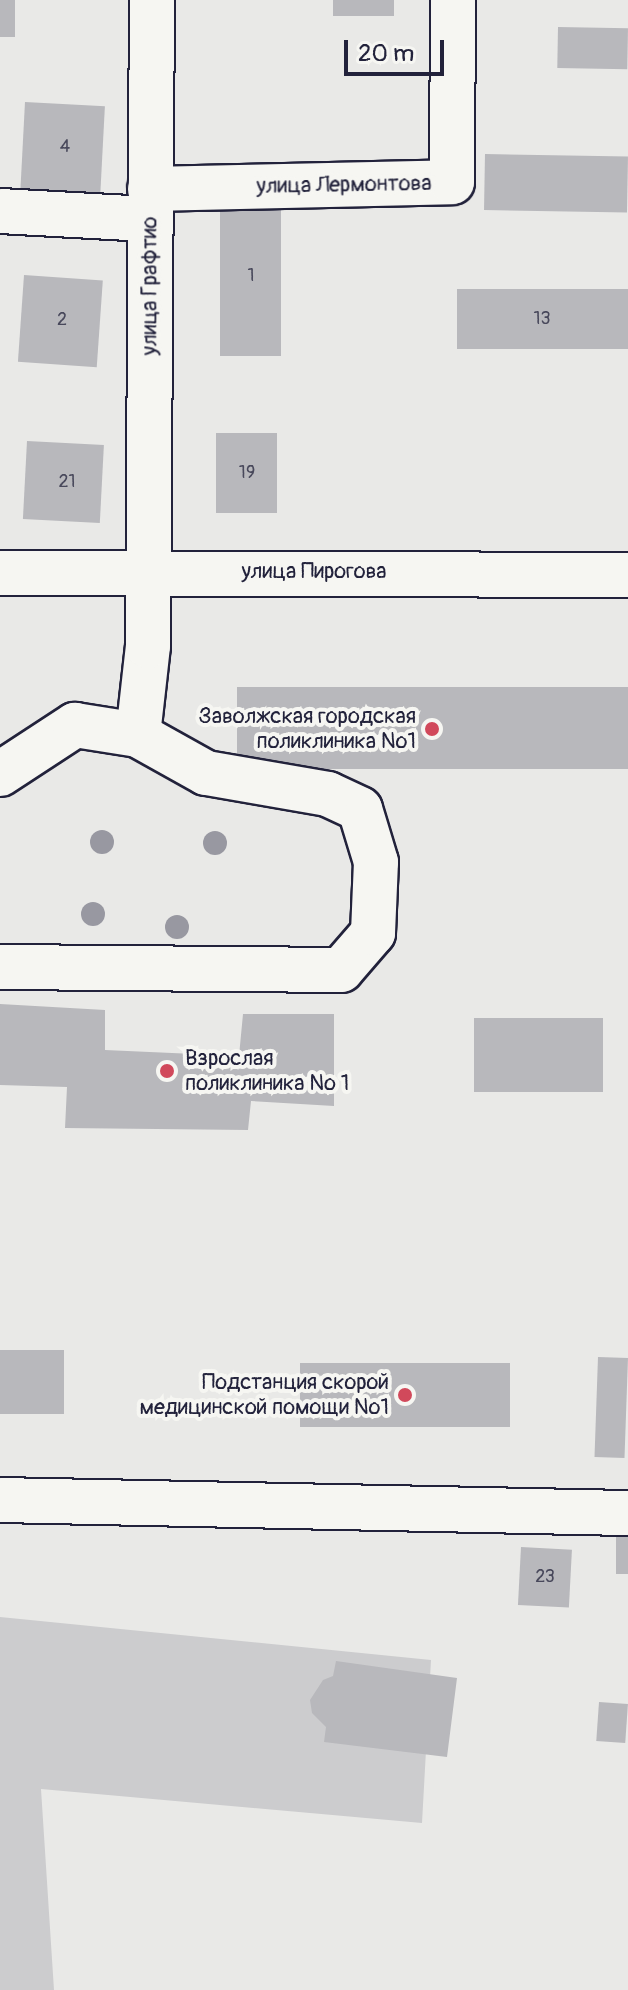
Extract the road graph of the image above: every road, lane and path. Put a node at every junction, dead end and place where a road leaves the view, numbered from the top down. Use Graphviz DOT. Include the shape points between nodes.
graph roads {
  1 [pos="152,0"];
  2 [pos="453,0"];
  3 [pos="150,204"];
  4 [pos="0,211"];
  5 [pos="150,571"];
  6 [pos="0,573"];
  7 [pos="628,575"];
  8 [pos="138,735"];
  9 [pos="0,774"];
  10 [pos="0,967"];
  11 [pos="0,1500"];
  12 [pos="628,1513"];
  1 -- 3 [label="street, улица Графтио"];
  2 -- 3 [label="street, улица Лермонтова" via="452,182"];
  3 -- 4 [label="street"];
  3 -- 5 [label="street, улица Графтио"];
  5 -- 6 [label="street, улица Пирогова"];
  5 -- 7 [label="street, улица Пирогова"];
  5 -- 8 [label="street, улица Графтио"];
  8 -- 9 [label="street" via="75,725"];
  8 -- 10 [label="street" via="206,773 328,794 360,809 376,862 373,933 341,970"];
  11 -- 12 [label="street"];
}
